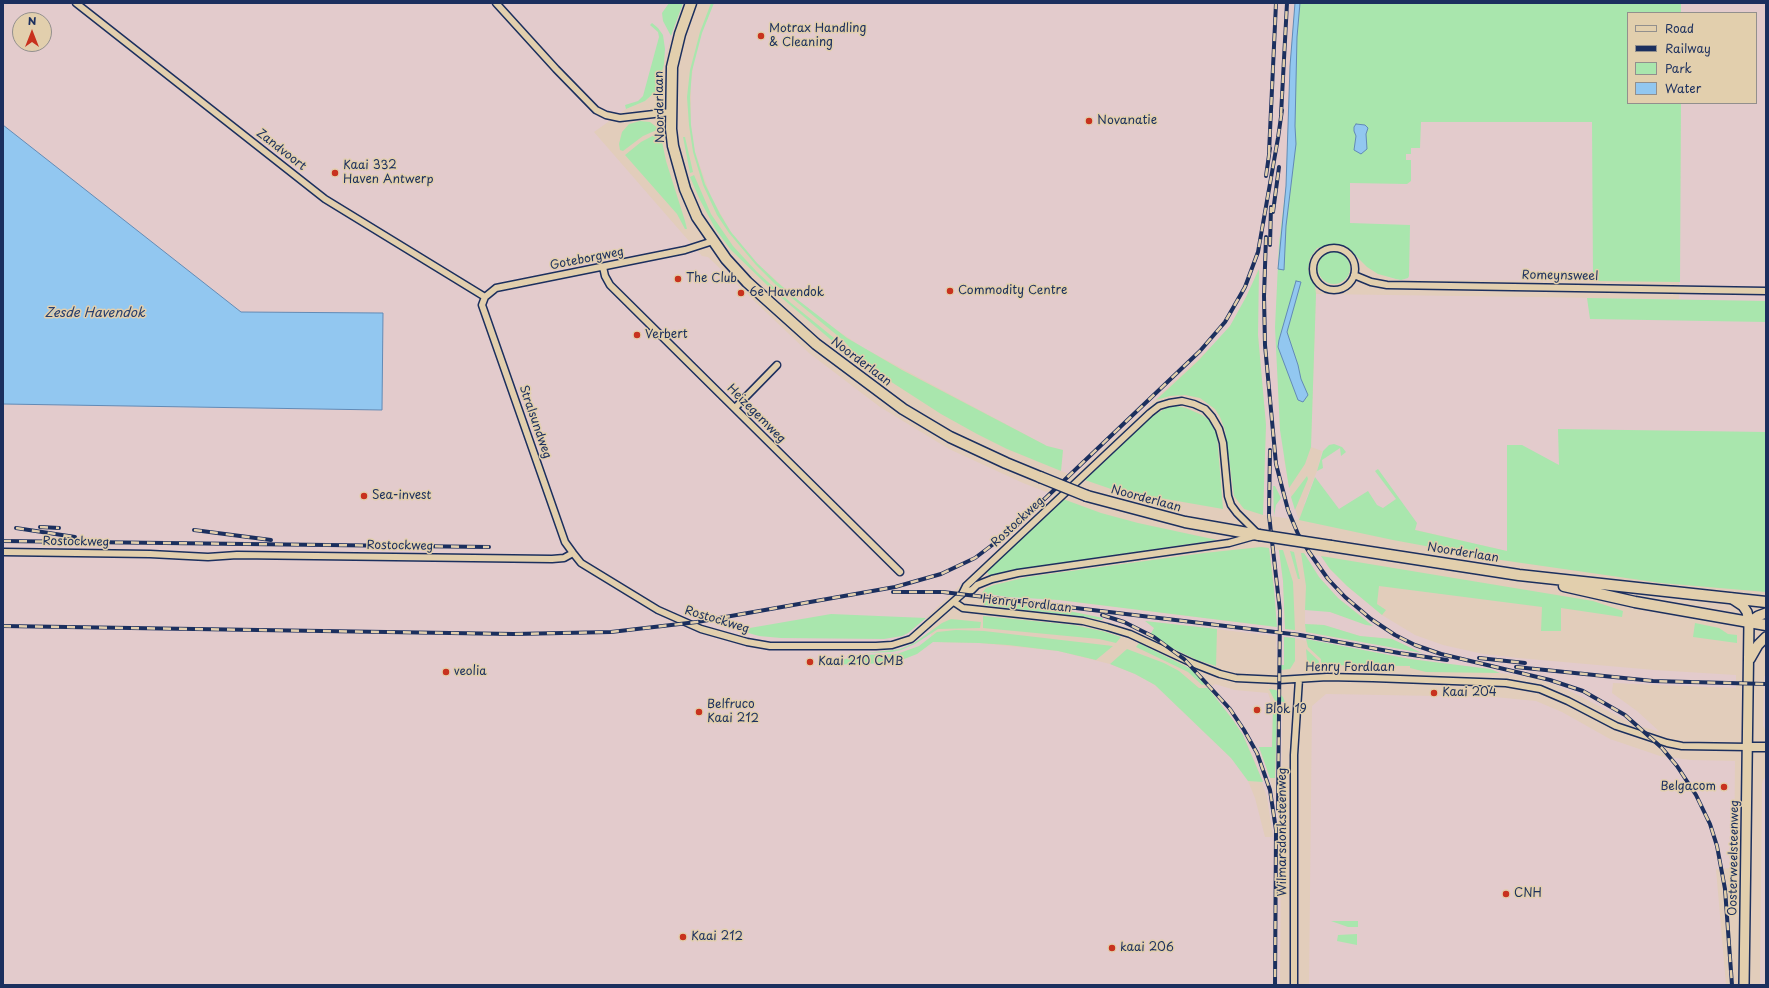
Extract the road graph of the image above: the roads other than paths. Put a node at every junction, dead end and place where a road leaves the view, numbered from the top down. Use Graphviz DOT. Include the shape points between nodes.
graph roads {
  1 [pos="76,3"];
  2 [pos="496,3"];
  3 [pos="691,3"];
  4 [pos="671,112"];
  5 [pos="713,241"];
  6 [pos="603,267"];
  7 [pos="1354,275"];
  8 [pos="1766,292"];
  9 [pos="485,297"];
  10 [pos="777,365"];
  11 [pos="735,408"];
  12 [pos="1259,535"];
  13 [pos="3,552"];
  14 [pos="572,554"];
  15 [pos="900,572"];
  16 [pos="1520,575"];
  17 [pos="964,592"];
  18 [pos="1728,597"];
  19 [pos="954,602"];
  20 [pos="1766,602"];
  21 [pos="1766,613"];
  22 [pos="1749,622"];
  23 [pos="1766,625"];
  24 [pos="1766,637"];
  25 [pos="1749,662"];
  26 [pos="1299,680"];
  27 [pos="1748,747"];
  28 [pos="1766,747"];
  29 [pos="1294,985"];
  30 [pos="1744,985"];
  1 -- 9 [label="street, Zandvoort" via="325,199"];
  2 -- 4 [label="street" via="596,110 620,118"];
  3 -- 4 [label="main road, Noorderlaan" via="672,68"];
  4 -- 5 [label="main road, Noorderlaan" via="673,146 681,177 697,217"];
  5 -- 6 [label="street, Goteborgweg" via="685,250"];
  5 -- 12 [label="main road, Noorderlaan, bridge" via="746,282 816,344 903,409 950,436 1006,463 1087,496 1185,522"];
  6 -- 9 [label="street, Goteborgweg" via="496,288"];
  6 -- 11 [label="street, Heizegemweg" via="610,285"];
  7 -- 7 [label="street" via="1354,261 1345,250 1324,250 1315,260 1316,280 1327,289 1340,289 1346,286"];
  7 -- 8 [label="street, Romeynsweel" via="1387,285"];
  9 -- 14 [label="street, Stralsundweg" via="482,305 485,315 560,529"];
  10 -- 11 [label="street"];
  11 -- 15 [label="street, Heizegemweg"];
  12 -- 16 [label="main road, Noorderlaan, bridge"];
  12 -- 17 [label="street, Noorderlaan" via="1229,543 1018,573 992,579"];
  12 -- 17 [label="street, Rostockweg" via="1231,505 1223,443 1212,417 1205,409 1194,404 1182,401 1169,403 1159,406 1144,418 966,586"];
  13 -- 14 [label="street, Rostockweg" via="208,557 237,555 552,559"];
  14 -- 19 [label="street, Rostockweg" via="593,571 676,619 714,633 770,646 900,644 919,633"];
  16 -- 18 [label="main road, Noorderlaan"];
  16 -- 22 [label="main road, Noorderlaan" via="1635,602"];
  17 -- 19 [label="street, Rostockweg"];
  18 -- 20 [label="main road, Noorderlaan"];
  18 -- 22 [label="main road, Oosterweelsteenweg" via="1743,606 1748,612"];
  19 -- 26 [label="street, Henry Fordlaan" via="964,608 1082,621 1107,627 1130,634 1192,663 1236,678"];
  21 -- 22 [label="main road"];
  22 -- 23 [label="main road, Noorderlaan"];
  22 -- 25 [label="main road, Oosterweelsteenweg"];
  24 -- 25 [label="main road" via="1758,645"];
  25 -- 27 [label="main road, Oosterweelsteenweg"];
  26 -- 27 [label="street, Henry Fordlaan" via="1333,677 1506,683 1540,689 1568,700 1616,726 1667,743 1682,746"];
  26 -- 29 [label="street, Wilmarsdonksteenweg" via="1294,755"];
  27 -- 28 [label="street"];
  27 -- 30 [label="main road, Oosterweelsteenweg"];
}
